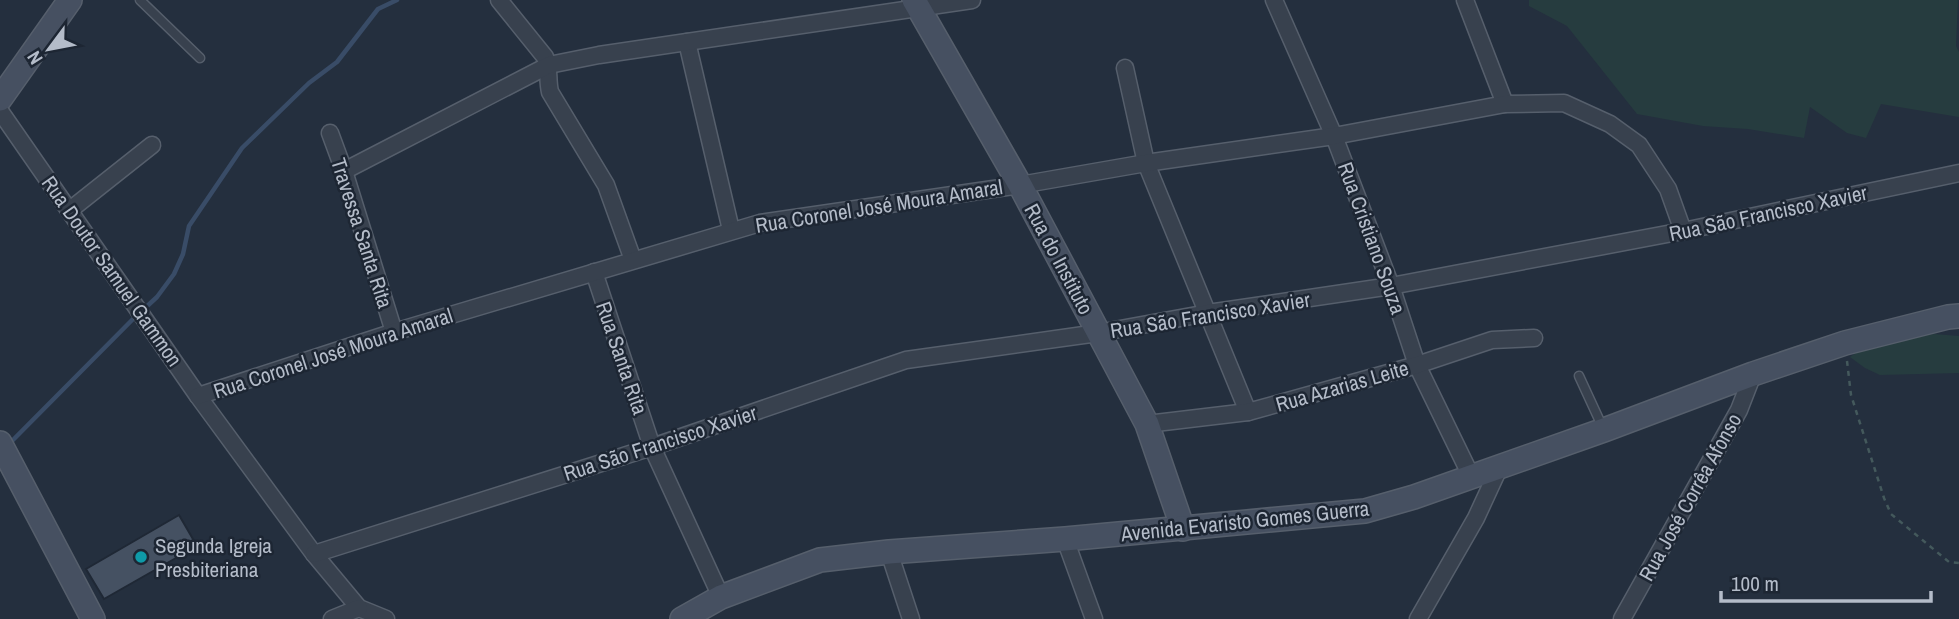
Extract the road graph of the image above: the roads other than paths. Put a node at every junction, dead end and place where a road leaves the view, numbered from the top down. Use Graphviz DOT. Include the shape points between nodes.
graph roads {
  1 [pos="71,0"];
  2 [pos="140,0"];
  3 [pos="499,0"];
  4 [pos="972,0"];
  5 [pos="1275,0"];
  6 [pos="1465,0"];
  7 [pos="916,5"];
  8 [pos="687,42"];
  9 [pos="200,58"];
  10 [pos="549,65"];
  11 [pos="1125,68"];
  12 [pos="0,99"];
  13 [pos="1506,104"];
  14 [pos="0,111"];
  15 [pos="330,133"];
  16 [pos="1334,136"];
  17 [pos="152,145"];
  18 [pos="1146,163"];
  19 [pos="344,171"];
  20 [pos="1959,173"];
  21 [pos="1020,185"];
  22 [pos="70,210"];
  23 [pos="731,230"];
  24 [pos="1683,231"];
  25 [pos="633,260"];
  26 [pos="594,272"];
  27 [pos="1391,286"];
  28 [pos="1208,313"];
  29 [pos="1955,321"];
  30 [pos="394,332"];
  31 [pos="1098,333"];
  32 [pos="1534,338"];
  33 [pos="1417,365"];
  34 [pos="1753,374"];
  35 [pos="1579,376"];
  36 [pos="198,396"];
  37 [pos="1248,412"];
  38 [pos="1147,424"];
  39 [pos="1604,430"];
  40 [pos="0,443"];
  41 [pos="652,447"];
  42 [pos="1500,466"];
  43 [pos="1471,476"];
  44 [pos="1183,529"];
  45 [pos="1065,540"];
  46 [pos="889,552"];
  47 [pos="314,554"];
  48 [pos="721,597"];
  49 [pos="359,608"];
  50 [pos="93,619"];
  51 [pos="332,619"];
  52 [pos="386,619"];
  53 [pos="682,619"];
  54 [pos="911,619"];
  55 [pos="1094,619"];
  56 [pos="1418,619"];
  57 [pos="1622,619"];
  1 -- 12 [label="main road"];
  2 -- 9 [label="lane"];
  3 -- 10 [label="street"];
  4 -- 7 [label="street"];
  5 -- 16 [label="street, Rua Cristiano Souza"];
  6 -- 13 [label="street"];
  7 -- 8 [label="street"];
  7 -- 21 [label="main road, Rua do Instituto"];
  8 -- 10 [label="street"];
  8 -- 23 [label="street"];
  10 -- 19 [label="street"];
  10 -- 25 [label="street" via="550,92 601,176"];
  11 -- 18 [label="street"];
  13 -- 16 [label="street, Rua Coronel José Moura Amaral"];
  13 -- 24 [label="street, Rua Coronel José Moura Amaral" via="1564,103 1609,124 1639,145 1668,189"];
  14 -- 22 [label="street, Rua Doutor Samuel Gammon"];
  15 -- 19 [label="street, Travessa Santa Rita"];
  16 -- 18 [label="street, Rua Coronel José Moura Amaral"];
  16 -- 27 [label="street, Rua Cristiano Souza"];
  17 -- 22 [label="street"];
  18 -- 21 [label="street, Rua Coronel José Moura Amaral"];
  18 -- 28 [label="street"];
  19 -- 30 [label="street, Travessa Santa Rita"];
  20 -- 24 [label="street, Rua São Francisco Xavier"];
  21 -- 23 [label="street, Rua Coronel José Moura Amaral"];
  21 -- 31 [label="main road, Rua do Instituto"];
  22 -- 36 [label="street, Rua Doutor Samuel Gammon"];
  23 -- 25 [label="street, Rua Coronel José Moura Amaral"];
  24 -- 27 [label="street, Rua São Francisco Xavier"];
  25 -- 26 [label="street, Rua Coronel José Moura Amaral"];
  26 -- 30 [label="street, Rua Coronel José Moura Amaral"];
  26 -- 41 [label="street, Rua Santa Rita"];
  27 -- 28 [label="street, Rua São Francisco Xavier"];
  27 -- 33 [label="street, Rua Cristiano Souza"];
  28 -- 31 [label="street, Rua São Francisco Xavier"];
  28 -- 37 [label="street"];
  29 -- 34 [label="main road, Avenida Evaristo Gomes Guerra" via="1845,343"];
  30 -- 36 [label="street, Rua Coronel José Moura Amaral"];
  31 -- 38 [label="main road, Rua do Instituto"];
  31 -- 41 [label="street, Rua São Francisco Xavier" via="906,360"];
  32 -- 33 [label="street, Rua Azarias Leite" via="1492,340"];
  33 -- 37 [label="street, Rua Azarias Leite"];
  33 -- 43 [label="street, Rua Cristiano Souza"];
  34 -- 39 [label="main road, Avenida Evaristo Gomes Guerra"];
  34 -- 57 [label="street, Rua José Corrêa Afonso" via="1739,410"];
  35 -- 39 [label="lane"];
  36 -- 47 [label="street, Rua Doutor Samuel Gammon"];
  37 -- 38 [label="street, Rua Azarias Leite"];
  38 -- 44 [label="main road, Rua do Instituto"];
  39 -- 42 [label="main road, Avenida Evaristo Gomes Guerra"];
  40 -- 50 [label="main road"];
  41 -- 47 [label="street, Rua São Francisco Xavier"];
  41 -- 48 [label="street, Rua Santa Rita"];
  42 -- 43 [label="main road, Avenida Evaristo Gomes Guerra"];
  42 -- 56 [label="street"];
  43 -- 44 [label="main road, Avenida Evaristo Gomes Guerra" via="1365,510"];
  44 -- 45 [label="main road, Avenida Evaristo Gomes Guerra"];
  45 -- 46 [label="main road, Avenida Evaristo Gomes Guerra"];
  45 -- 55 [label="street"];
  46 -- 48 [label="main road, Avenida Evaristo Gomes Guerra" via="820,560"];
  46 -- 54 [label="street"];
  47 -- 49 [label="street, Rua Doutor Samuel Gammon"];
  48 -- 53 [label="main road, Avenida Evaristo Gomes Guerra"];
  49 -- 51 [label="street"];
  49 -- 52 [label="street, Rua Doutor Samuel Gammon"];
}
